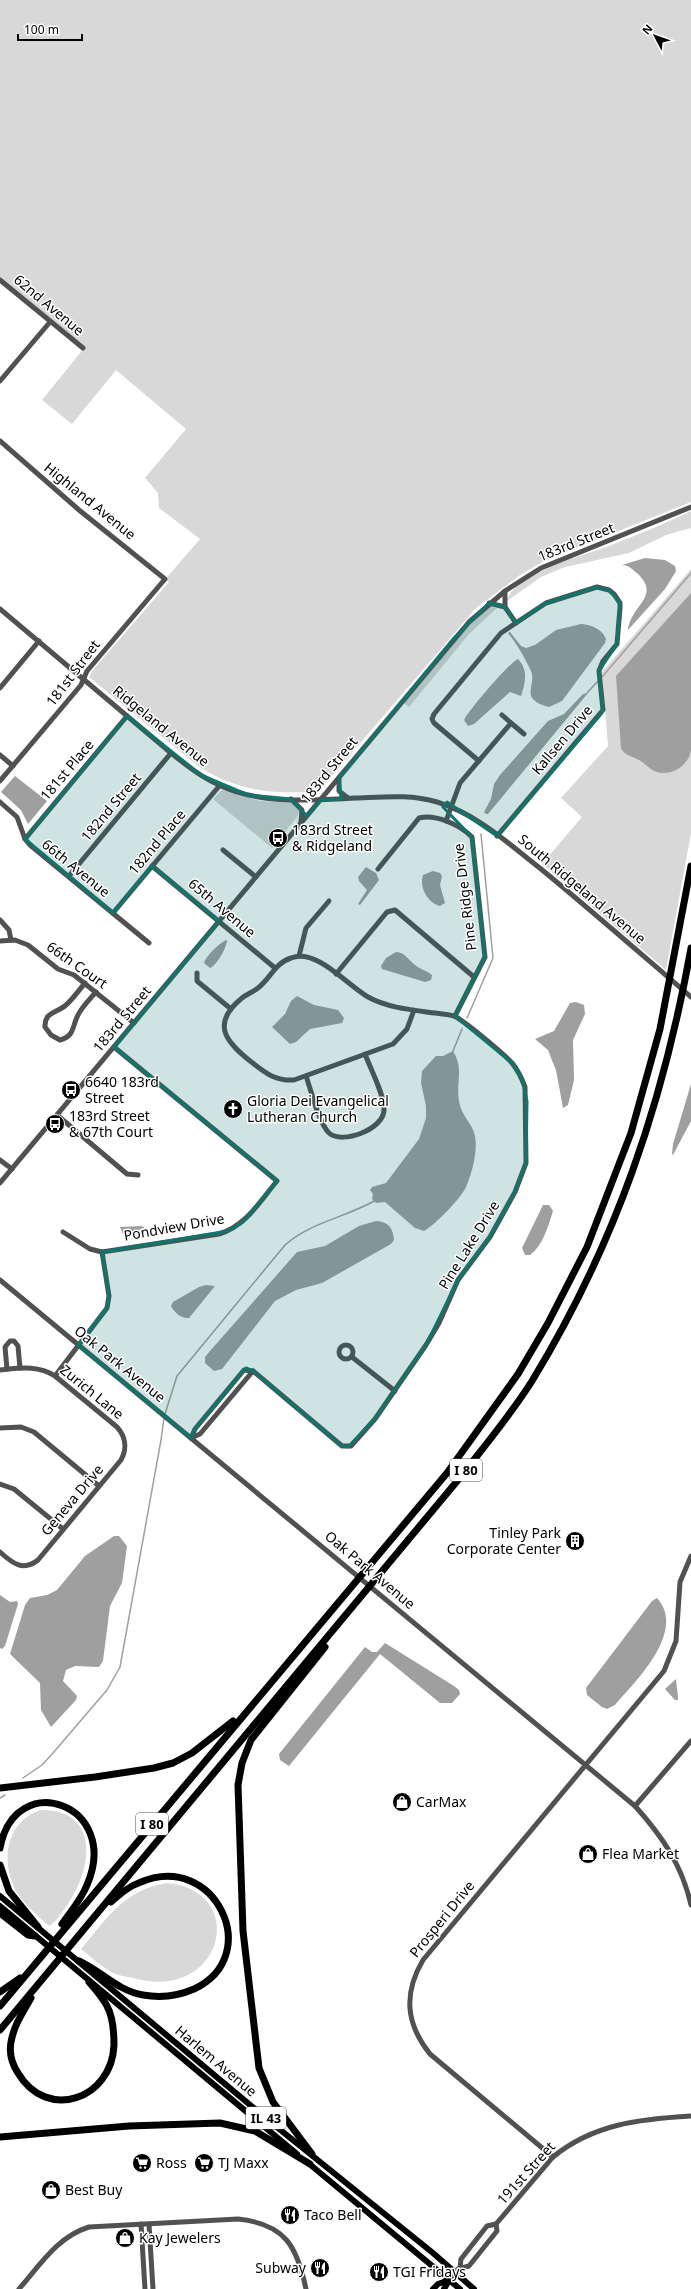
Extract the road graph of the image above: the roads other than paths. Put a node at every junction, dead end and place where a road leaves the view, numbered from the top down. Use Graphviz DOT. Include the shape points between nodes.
graph roads {
  1 [pos="0,280"];
  2 [pos="50,322"];
  3 [pos="83,348"];
  4 [pos="0,381"];
  5 [pos="0,441"];
  6 [pos="691,507"];
  7 [pos="165,579"];
  8 [pos="505,591"];
  9 [pos="489,603"];
  10 [pos="505,607"];
  11 [pos="0,609"];
  12 [pos="516,623"];
  13 [pos="39,641"];
  14 [pos="84,678"];
  15 [pos="0,688"];
  16 [pos="502,715"];
  17 [pos="127,716"];
  18 [pos="511,723"];
  19 [pos="524,734"];
  20 [pos="171,753"];
  21 [pos="0,755"];
  22 [pos="479,761"];
  23 [pos="13,766"];
  24 [pos="339,778"];
  25 [pos="0,781"];
  26 [pos="220,786"];
  27 [pos="348,798"];
  28 [pos="291,799"];
  29 [pos="321,800"];
  30 [pos="0,802"];
  31 [pos="452,807"];
  32 [pos="446,822"];
  33 [pos="301,823"];
  34 [pos="497,836"];
  35 [pos="25,839"];
  36 [pos="222,850"];
  37 [pos="152,866"];
  38 [pos="691,866"];
  39 [pos="378,869"];
  40 [pos="69,876"];
  41 [pos="256,876"];
  42 [pos="329,900"];
  43 [pos="113,913"];
  44 [pos="0,920"];
  45 [pos="219,921"];
  46 [pos="11,940"];
  47 [pos="0,941"];
  48 [pos="149,943"];
  49 [pos="691,948"];
  50 [pos="299,956"];
  51 [pos="275,968"];
  52 [pos="197,974"];
  53 [pos="336,974"];
  54 [pos="474,977"];
  55 [pos="85,983"];
  56 [pos="96,992"];
  57 [pos="691,997"];
  58 [pos="231,1009"];
  59 [pos="414,1010"];
  60 [pos="456,1016"];
  61 [pos="134,1023"];
  62 [pos="114,1047"];
  63 [pos="365,1054"];
  64 [pos="306,1076"];
  65 [pos="57,1115"];
  66 [pos="0,1160"];
  67 [pos="12,1169"];
  68 [pos="138,1175"];
  69 [pos="0,1183"];
  70 [pos="63,1232"];
  71 [pos="102,1252"];
  72 [pos="0,1280"];
  73 [pos="78,1345"];
  74 [pos="352,1357"];
  75 [pos="20,1368"];
  76 [pos="7,1369"];
  77 [pos="0,1370"];
  78 [pos="55,1376"];
  79 [pos="395,1391"];
  80 [pos="0,1428"];
  81 [pos="120,1431"];
  82 [pos="191,1438"];
  83 [pos="0,1484"];
  84 [pos="99,1486"];
  85 [pos="63,1529"];
  86 [pos="0,1552"];
  87 [pos="691,1556"];
  88 [pos="364,1593"];
  89 [pos="243,1714"];
  90 [pos="691,1741"];
  91 [pos="586,1764"];
  92 [pos="0,1788"];
  93 [pos="635,1806"];
  94 [pos="0,1848"];
  95 [pos="0,1865"];
  96 [pos="0,1896"];
  97 [pos="691,1905"];
  98 [pos="0,1906"];
  99 [pos="98,1912"];
  100 [pos="0,1914"];
  101 [pos="39,1928"];
  102 [pos="60,1933"];
  103 [pos="35,1936"];
  104 [pos="79,1961"];
  105 [pos="28,1972"];
  106 [pos="41,1980"];
  107 [pos="89,1982"];
  108 [pos="0,1992"];
  109 [pos="0,2006"];
  110 [pos="0,2030"];
  111 [pos="691,2116"];
  112 [pos="0,2137"];
  113 [pos="312,2154"];
  114 [pos="553,2157"];
  115 [pos="310,2164"];
  116 [pos="141,2224"];
  117 [pos="149,2224"];
  118 [pos="496,2224"];
  119 [pos="457,2270"];
  120 [pos="449,2280"];
  121 [pos="19,2289"];
  122 [pos="145,2289"];
  123 [pos="153,2289"];
  124 [pos="306,2289"];
  125 [pos="433,2289"];
  126 [pos="444,2289"];
  127 [pos="460,2289"];
  128 [pos="474,2289"];
  1 -- 2 [label="street, 62nd Avenue"];
  2 -- 3 [label="street, 62nd Avenue"];
  2 -- 4 [label="street"];
  5 -- 7 [label="street, Highland Avenue" via="78,510"];
  6 -- 8 [label="street, 183rd Street" via="551,563"];
  7 -- 14 [label="street, 181st Street"];
  8 -- 9 [label="street, 183rd Street"];
  8 -- 10 [label="street"];
  9 -- 10 [label="street"];
  9 -- 24 [label="street, 183rd Street" via="454,638"];
  10 -- 12 [label="street"];
  11 -- 13 [label="street, Ridgeland Avenue"];
  12 -- 22 [label="street" via="501,633 432,719 434,724"];
  12 -- 34 [label="street, Kallsen Drive" via="546,603 597,587 609,590 620,603 617,644 600,666 603,710 601,714"];
  13 -- 14 [label="street, Ridgeland Avenue"];
  13 -- 15 [label="street"];
  14 -- 17 [label="street, Ridgeland Avenue"];
  14 -- 23 [label="street, 181st Street" via="81,685"];
  16 -- 18 [label="street"];
  17 -- 20 [label="street, Ridgeland Avenue"];
  17 -- 35 [label="street, 181st Place"];
  18 -- 19 [label="street"];
  18 -- 22 [label="street"];
  20 -- 26 [label="street, Ridgeland Avenue" via="200,775"];
  20 -- 40 [label="street, 182nd Street"];
  21 -- 23 [label="street"];
  22 -- 31 [label="street" via="460,783"];
  23 -- 25 [label="street, 181st Street"];
  24 -- 27 [label="street" via="339,791"];
  24 -- 29 [label="street, 183rd Street"];
  26 -- 28 [label="street, Ridgeland Avenue" via="248,795"];
  26 -- 37 [label="street, 182nd Place"];
  27 -- 29 [label="street, Ridgeland Avenue"];
  27 -- 31 [label="street, Ridgeland Avenue" via="393,796"];
  28 -- 29 [label="street, Ridgeland Avenue"];
  28 -- 33 [label="street" via="302,810"];
  29 -- 33 [label="street, 183rd Street"];
  30 -- 35 [label="street, 66th Avenue" via="17,817"];
  31 -- 32 [label="street"];
  31 -- 34 [label="street, South Ridgeland Avenue"];
  32 -- 39 [label="street, Pine Ridge Drive" via="427,816 419,818"];
  32 -- 54 [label="street, Pine Ridge Drive" via="465,829 472,837 485,957"];
  33 -- 41 [label="street, 183rd Street"];
  34 -- 57 [label="street, South Ridgeland Avenue" via="597,915"];
  35 -- 40 [label="street, 66th Avenue"];
  36 -- 41 [label="street"];
  37 -- 43 [label="street, 182nd Place"];
  37 -- 45 [label="street, 65th Avenue"];
  38 -- 89 [label="highway, I 80" via="660,1029 638,1111 587,1247 548,1323 518,1374 447,1473"];
  40 -- 43 [label="street, 66th Avenue"];
  41 -- 45 [label="street, 183rd Street"];
  42 -- 50 [label="street" via="306,928"];
  43 -- 48 [label="street, 66th Avenue"];
  44 -- 46 [label="street" via="9,930"];
  45 -- 51 [label="street, 65th Avenue"];
  45 -- 61 [label="street, 183rd Street"];
  46 -- 47 [label="street, 66th Court"];
  46 -- 55 [label="street, 66th Court" via="28,945 58,969 74,975"];
  49 -- 88 [label="highway, I 80" via="661,1086 645,1138 601,1253 561,1330 522,1394 480,1452"];
  50 -- 51 [label="street" via="289,958"];
  50 -- 53 [label="street" via="316,958"];
  51 -- 58 [label="street" via="259,988 243,997"];
  52 -- 58 [label="street" via="197,981"];
  53 -- 54 [label="street" via="387,912 395,910"];
  53 -- 59 [label="street" via="370,998 393,1007"];
  54 -- 60 [label="street, Pine Ridge Drive"];
  55 -- 56 [label="street, 66th Court"];
  55 -- 56 [label="street" via="65,1006 51,1012 47,1017 45,1027 51,1035 60,1040 70,1036 78,1014"];
  56 -- 61 [label="street, 66th Court"];
  58 -- 64 [label="street" via="226,1016 224,1027 226,1038 233,1047 274,1079 288,1080"];
  59 -- 60 [label="street"];
  59 -- 63 [label="street" via="407,1030 398,1041"];
  60 -- 79 [label="street, Pine Lake Drive" via="512,1063 522,1078 527,1101 526,1163 515,1192 490,1237 458,1280 439,1323"];
  61 -- 62 [label="street, 183rd Street"];
  62 -- 65 [label="street, 183rd Street"];
  62 -- 71 [label="street, Pondview Drive" via="276,1181 244,1222 228,1231"];
  63 -- 64 [label="street"];
  63 -- 64 [label="street" via="384,1110 381,1121 371,1129 344,1138 330,1134 324,1125"];
  65 -- 67 [label="street, 183rd Street"];
  65 -- 68 [label="street" via="127,1174"];
  66 -- 67 [label="street"];
  67 -- 69 [label="street, 183rd Street"];
  70 -- 71 [label="street" via="90,1250"];
  71 -- 73 [label="street" via="109,1296 107,1308"];
  72 -- 73 [label="street, Oak Park Avenue"];
  73 -- 78 [label="street"];
  73 -- 82 [label="street, Oak Park Avenue"];
  74 -- 79 [label="street"];
  75 -- 76 [label="street, Zurich Lane"];
  75 -- 76 [label="street" via="18,1346 12,1340 6,1345"];
  75 -- 78 [label="street, Zurich Lane" via="42,1369"];
  76 -- 77 [label="street, Zurich Lane"];
  78 -- 81 [label="street, Zurich Lane"];
  79 -- 82 [label="street, Pine Lake Drive" via="375,1419 354,1444 348,1447 342,1446 253,1371 244,1370 195,1429"];
  80 -- 84 [label="street" via="21,1427 34,1432"];
  81 -- 84 [label="street, Geneva Drive" via="125,1442 123,1457"];
  82 -- 91 [label="street, Oak Park Avenue"];
  83 -- 85 [label="street" via="14,1488"];
  84 -- 85 [label="street, Geneva Drive"];
  85 -- 86 [label="street, Geneva Drive" via="34,1563 16,1565"];
  87 -- 91 [label="street, Prosperi Drive" via="680,1582 676,1641 668,1663 658,1679"];
  88 -- 99 [label="highway, I 80"];
  88 -- 113 [label="highway" via="338,1631 253,1737 242,1763 238,1786 244,1931 259,2068 272,2102"];
  89 -- 92 [label="highway" via="196,1750 162,1766"];
  89 -- 102 [label="highway, I 80"];
  90 -- 93 [label="street"];
  91 -- 93 [label="street, Oak Park Avenue"];
  91 -- 114 [label="street, Prosperi Drive" via="423,1960 416,1971 410,1996 412,2022 416,2034 430,2054"];
  93 -- 97 [label="street, Oak Park Avenue" via="655,1828 674,1856"];
  94 -- 102 [label="highway" via="10,1821 33,1805 62,1805 84,1822 93,1842 92,1870 82,1896 62,1924"];
  95 -- 101 [label="highway" via="9,1891"];
  96 -- 101 [label="main road, Harlem Avenue / IL 43"];
  98 -- 103 [label="main road, Harlem Avenue / IL 43"];
  99 -- 104 [label="highway" via="140,1882 165,1876 184,1878 204,1887 220,1905 227,1924 226,1950 216,1971 203,1984 183,1993 164,1996 142,1995 124,1989"];
  99 -- 106 [label="highway, I 80"];
  100 -- 103 [label="highway" via="28,1935"];
  101 -- 104 [label="main road, Harlem Avenue / IL 43"];
  102 -- 105 [label="highway, I 80"];
  103 -- 107 [label="main road, Harlem Avenue / IL 43"];
  104 -- 113 [label="main road, Harlem Avenue / IL 43"];
  105 -- 108 [label="highway"];
  105 -- 109 [label="highway, I 80"];
  106 -- 107 [label="highway" via="17,2022 11,2043 12,2064 23,2083 32,2092 54,2100 76,2099 93,2089 109,2069 114,2055 114,2032 107,2006"];
  106 -- 110 [label="highway, I 80"];
  107 -- 115 [label="main road, Harlem Avenue / IL 43"];
  111 -- 114 [label="street, 191st Street" via="647,2119 614,2125 584,2136"];
  112 -- 115 [label="highway" via="129,2126 220,2123 255,2131"];
  113 -- 119 [label="main road, Harlem Avenue / IL 43"];
  114 -- 118 [label="street, 191st Street"];
  115 -- 120 [label="main road, Harlem Avenue / IL 43"];
  116 -- 117 [label="street"];
  116 -- 121 [label="street" via="89,2227 73,2232 59,2242"];
  116 -- 122 [label="street"];
  117 -- 123 [label="street"];
  117 -- 124 [label="street" via="238,2219 264,2224 284,2236 292,2248 299,2261"];
  118 -- 119 [label="street, 191st Street" via="487,2226 460,2259"];
  118 -- 119 [label="street, 191st Street" via="497,2231 469,2266"];
  119 -- 120 [label="main road, 191st Street"];
  119 -- 128 [label="main road, Harlem Avenue / IL 43"];
  120 -- 125 [label="main road, 191st Street"];
  120 -- 126 [label="main road, 191st Street"];
  120 -- 127 [label="main road, Harlem Avenue / IL 43"];
}
